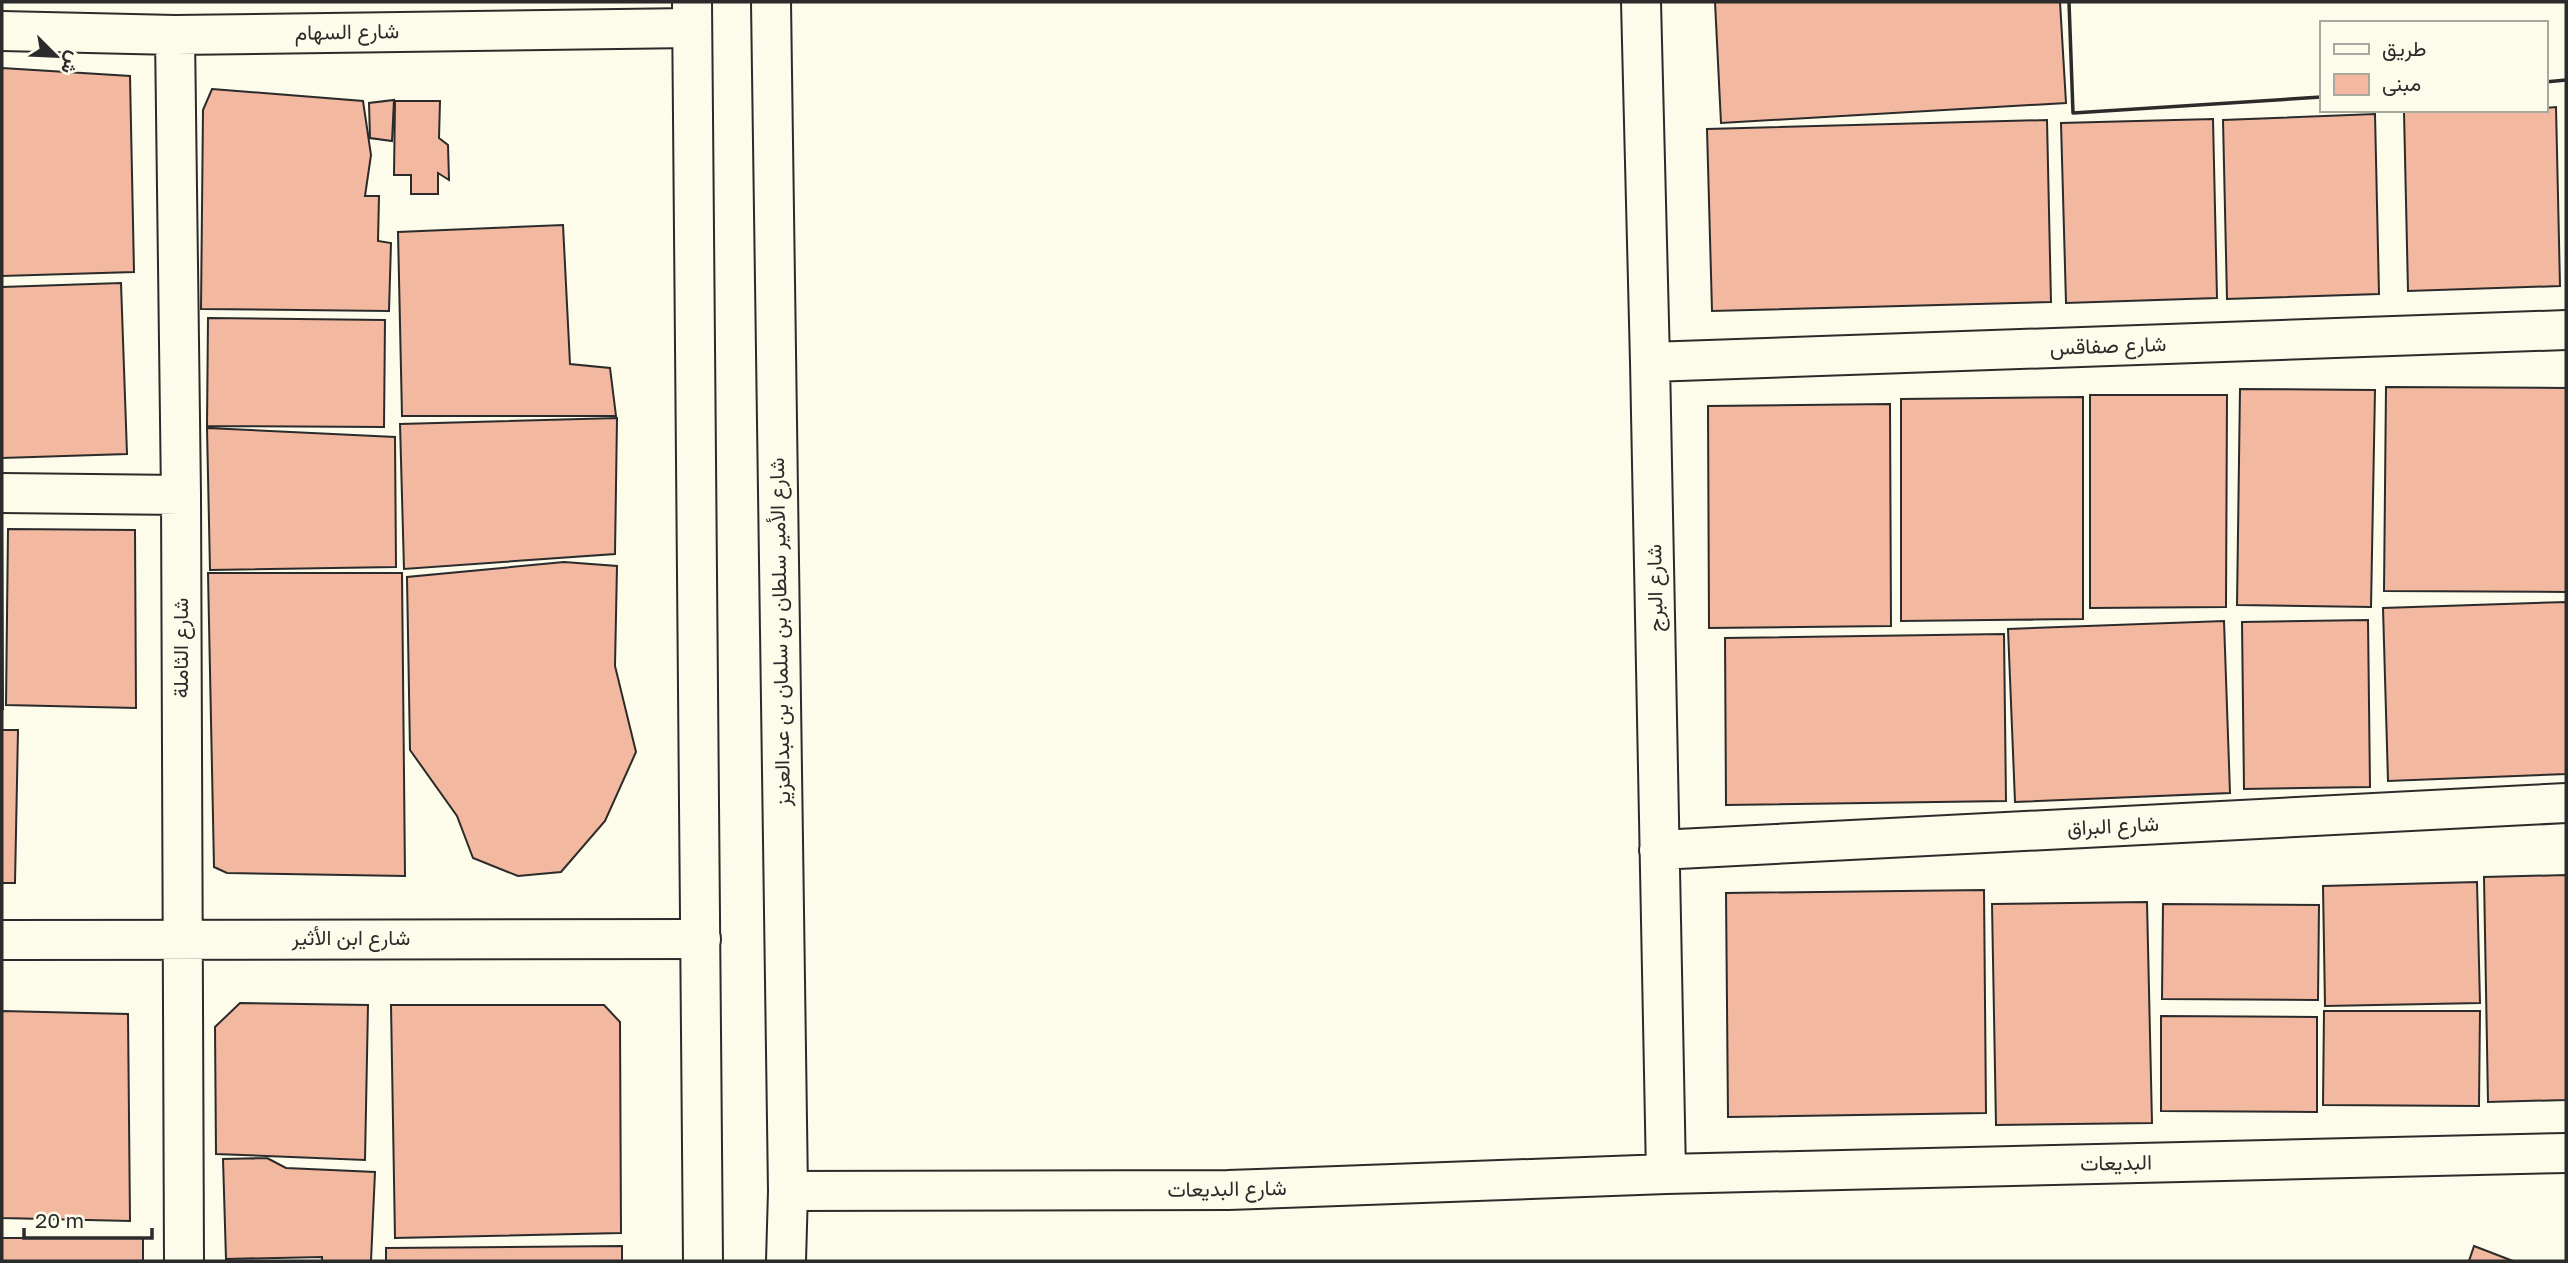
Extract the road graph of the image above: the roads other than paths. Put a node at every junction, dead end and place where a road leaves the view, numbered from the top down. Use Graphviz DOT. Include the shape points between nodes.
graph roads {
  1 [pos="771,2"];
  2 [pos="1641,2"];
  3 [pos="692,15"];
  4 [pos="2,31"];
  5 [pos="174,35"];
  6 [pos="2566,330"];
  7 [pos="1650,362"];
  8 [pos="2,493"];
  9 [pos="180,495"];
  10 [pos="2566,803"];
  11 [pos="1660,850"];
  12 [pos="183,938"];
  13 [pos="701,939"];
  14 [pos="2,940"];
  15 [pos="2566,1153"];
  16 [pos="1666,1174"];
  17 [pos="788,1191"];
  18 [pos="184,1261"];
  19 [pos="703,1261"];
  20 [pos="786,1261"];
  1 -- 17 [label="street, شارع الأمير سلطان بن سلمان بن عبدالعزيز"];
  2 -- 7 [label="street, شارع البرج"];
  3 -- 5 [label="street, شارع السهام"];
  3 -- 13 [label="street"];
  4 -- 5 [label="street, شارع السهام"];
  5 -- 9 [label="street, شارع الثاملة"];
  6 -- 7 [label="street, شارع صفاقس"];
  7 -- 11 [label="street, شارع البرج"];
  8 -- 9 [label="street"];
  9 -- 12 [label="street, شارع الثاملة"];
  10 -- 11 [label="street, شارع البراق"];
  11 -- 16 [label="street, شارع البرج"];
  12 -- 13 [label="street, شارع ابن الأثير"];
  12 -- 14 [label="street, شارع ابن الأثير"];
  12 -- 18 [label="street, شارع الثاملة"];
  13 -- 19 [label="street"];
  15 -- 16 [label="street, البديعات"];
  16 -- 17 [label="street, شارع البديعات" via="1228,1191"];
  17 -- 20 [label="street, شارع الأمير سلطان بن سلمان بن عبدالعزيز"];
}
